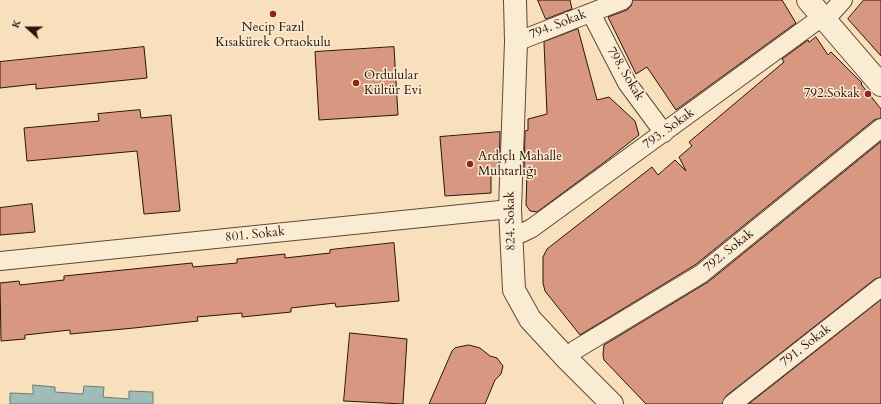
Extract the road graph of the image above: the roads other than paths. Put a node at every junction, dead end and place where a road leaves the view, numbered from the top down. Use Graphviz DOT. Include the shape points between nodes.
graph roads {
  1 [pos="515,0"];
  2 [pos="623,0"];
  3 [pos="808,0"];
  4 [pos="843,0"];
  5 [pos="591,13"];
  6 [pos="824,18"];
  7 [pos="516,42"];
  8 [pos="880,82"];
  9 [pos="881,128"];
  10 [pos="664,133"];
  11 [pos="510,209"];
  12 [pos="511,234"];
  13 [pos="0,261"];
  14 [pos="881,287"];
  15 [pos="567,359"];
  16 [pos="612,404"];
  17 [pos="732,404"];
  1 -- 7 [label="street, 824. Sokak"];
  2 -- 5 [label="street, 794. Sokak"];
  3 -- 6 [label="street"];
  4 -- 6 [label="street, 793. Sokak"];
  5 -- 7 [label="street, 794. Sokak"];
  5 -- 10 [label="street, 798. Sokak" via="628,83"];
  6 -- 8 [label="street"];
  6 -- 10 [label="street, 793. Sokak"];
  7 -- 11 [label="street, 824. Sokak"];
  9 -- 15 [label="street, 792. Sokak" via="701,274 575,350"];
  10 -- 12 [label="street, 793. Sokak" via="532,228 522,233"];
  11 -- 12 [label="street, 824. Sokak"];
  11 -- 13 [label="street, 801. Sokak"];
  12 -- 15 [label="street, 824. Sokak" via="514,290 530,318"];
  14 -- 17 [label="street, 791. Sokak"];
  15 -- 16 [label="street, 824. Sokak"];
}
